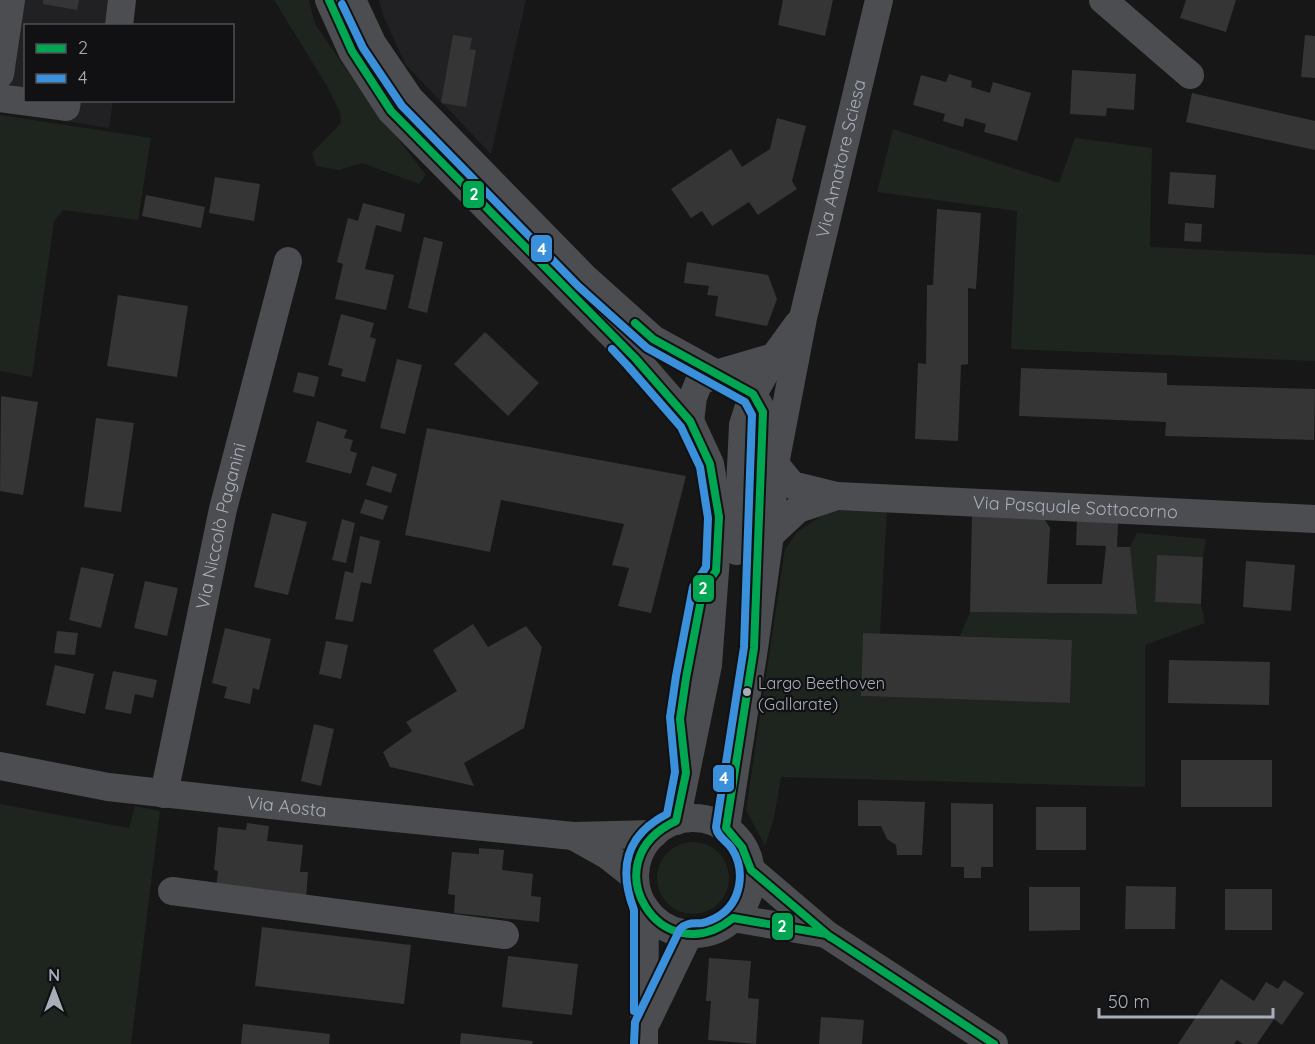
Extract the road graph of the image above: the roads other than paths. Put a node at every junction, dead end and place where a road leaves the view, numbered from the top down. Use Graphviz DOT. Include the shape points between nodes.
graph roads {
  1 [pos="12,0"];
  2 [pos="122,0"];
  3 [pos="328,0"];
  4 [pos="352,0"];
  5 [pos="879,0"];
  6 [pos="1103,0"];
  7 [pos="119,24"];
  8 [pos="0,74"];
  9 [pos="1190,75"];
  10 [pos="0,98"];
  11 [pos="24,101"];
  12 [pos="29,102"];
  13 [pos="67,102"];
  14 [pos="288,261"];
  15 [pos="803,318"];
  16 [pos="774,357"];
  17 [pos="716,374"];
  18 [pos="753,393"];
  19 [pos="690,421"];
  20 [pos="775,464"];
  21 [pos="837,496"];
  22 [pos="1315,519"];
  23 [pos="770,535"];
  24 [pos="716,571"];
  25 [pos="754,648"];
  26 [pos="708,665"];
  27 [pos="0,765"];
  28 [pos="686,773"];
  29 [pos="165,794"];
  30 [pos="665,827"];
  31 [pos="726,828"];
  32 [pos="573,836"];
  33 [pos="751,870"];
  34 [pos="635,878"];
  35 [pos="172,891"];
  36 [pos="645,908"];
  37 [pos="733,918"];
  38 [pos="689,934"];
  39 [pos="825,934"];
  40 [pos="505,935"];
  41 [pos="645,1035"];
  42 [pos="994,1044"];
  1 -- 8 [label="street"];
  2 -- 7 [label="street"];
  3 -- 19 [label="street, Via Amatore Sciesa" via="352,51 391,111 635,358"];
  4 -- 17 [label="street" via="372,43 410,99 586,279 653,339"];
  5 -- 15 [label="street, Via Amatore Sciesa"];
  6 -- 9 [label="street"];
  10 -- 11 [label="street"];
  12 -- 13 [label="street" via="66,107"];
  14 -- 29 [label="street, Via Niccolò Paganini" via="223,509"];
  15 -- 16 [label="street, Via Amatore Sciesa"];
  15 -- 20 [label="street, Via Amatore Sciesa"];
  16 -- 17 [label="street"];
  16 -- 18 [label="street, Via Amatore Sciesa"];
  17 -- 18 [label="street"];
  17 -- 19 [label="street" via="699,382"];
  18 -- 25 [label="street, Via Amatore Sciesa" via="763,412"];
  18 -- 26 [label="street, Via Amatore Sciesa" via="743,424 736,573"];
  19 -- 24 [label="street, Via Amatore Sciesa" via="710,464 716,496"];
  20 -- 21 [label="street, Via Pasquale Sottocorno" via="792,484"];
  20 -- 23 [label="street, Via Amatore Sciesa"];
  21 -- 22 [label="street, Via Pasquale Sottocorno"];
  21 -- 23 [label="street, Via Pasquale Sottocorno" via="798,509"];
  23 -- 25 [label="street, Via Amatore Sciesa"];
  24 -- 26 [label="street, Via Amatore Sciesa"];
  24 -- 28 [label="street, Via Amatore Sciesa" via="703,589 686,678 680,719"];
  25 -- 31 [label="street, Via Amatore Sciesa"];
  26 -- 28 [label="street, Via Amatore Sciesa"];
  27 -- 29 [label="street, Via Aosta"];
  28 -- 30 [label="street, Via Amatore Sciesa"];
  29 -- 32 [label="street, Via Aosta"];
  30 -- 31 [label="street" via="701,819"];
  30 -- 32 [label="street, Via Aosta"];
  30 -- 34 [label="street" via="642,850"];
  31 -- 33 [label="street" via="744,847"];
  32 -- 34 [label="street, Via Aosta" via="607,855"];
  33 -- 37 [label="street" via="747,899"];
  33 -- 39 [label="street"];
  34 -- 36 [label="street"];
  35 -- 40 [label="street"];
  36 -- 38 [label="street" via="663,926"];
  36 -- 41 [label="street"];
  37 -- 38 [label="street" via="714,931"];
  37 -- 39 [label="street"];
  38 -- 41 [label="street"];
  39 -- 42 [label="street"];
}
